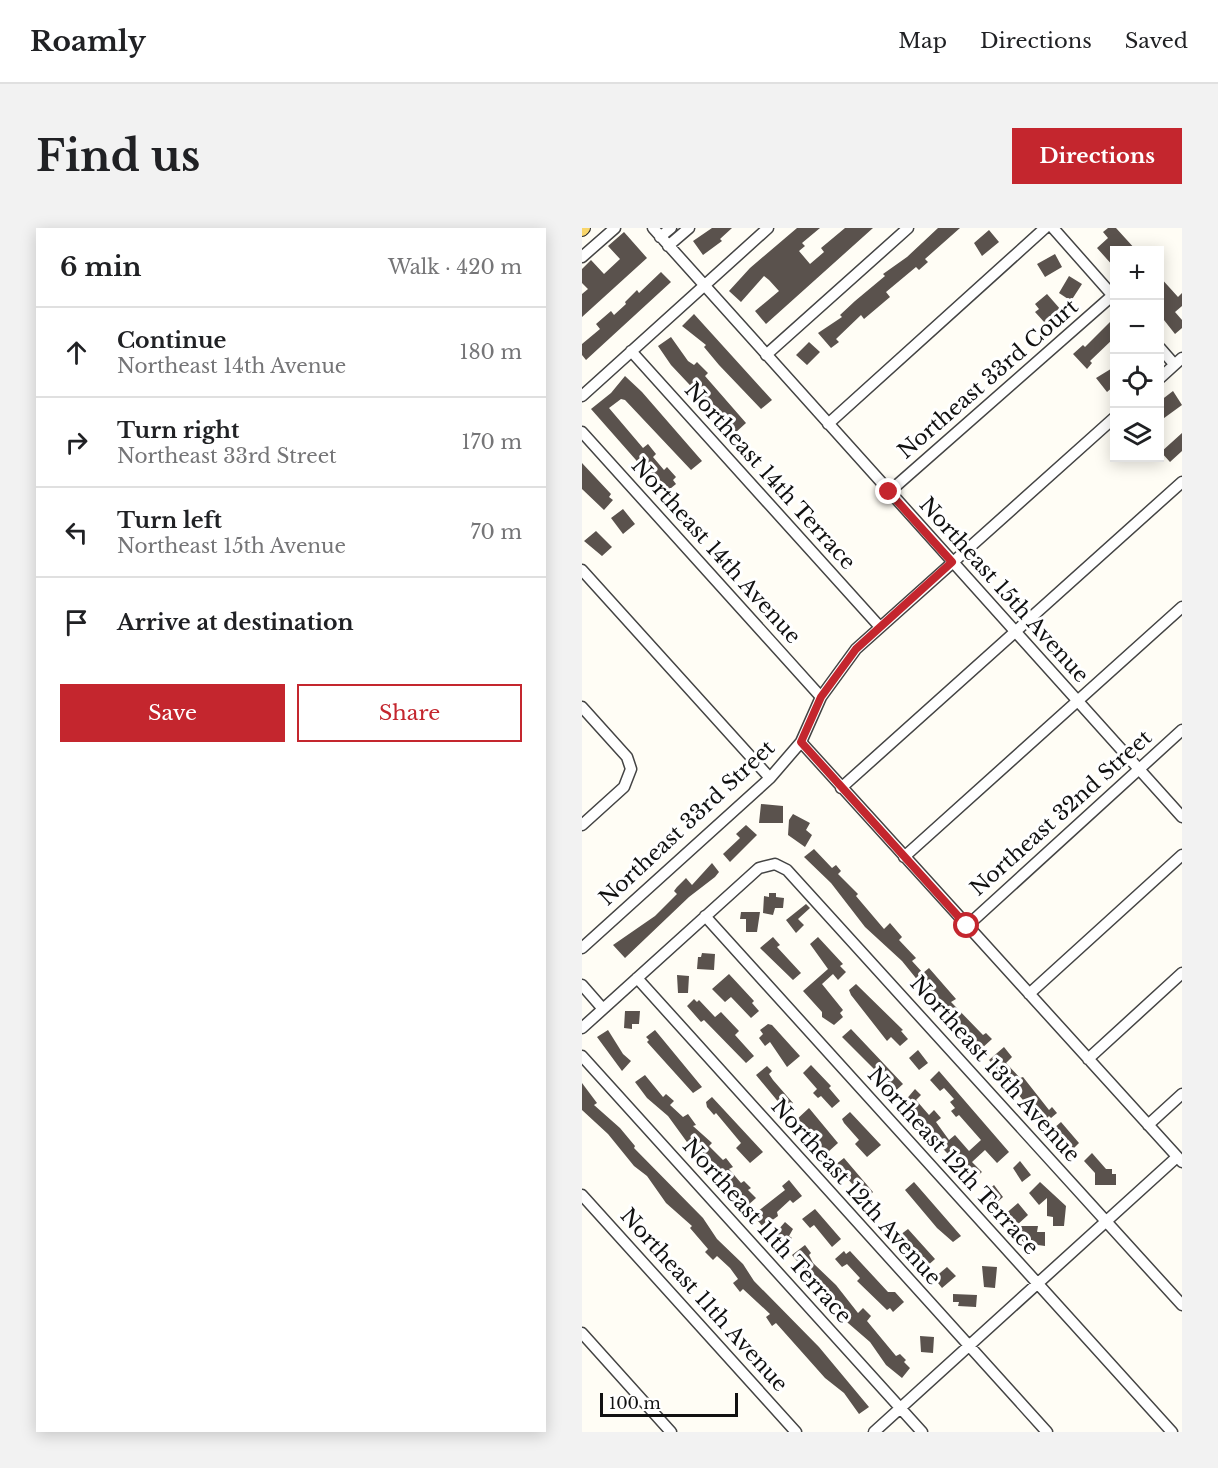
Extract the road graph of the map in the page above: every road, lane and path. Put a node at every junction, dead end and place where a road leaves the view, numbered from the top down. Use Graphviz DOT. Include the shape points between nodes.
graph roads {
  1 [pos="615,228"];
  2 [pos="652,228"];
  3 [pos="671,228"];
  4 [pos="689,228"];
  5 [pos="768,228"];
  6 [pos="908,228"];
  7 [pos="1045,228"];
  8 [pos="1053,228"];
  9 [pos="660,237"];
  10 [pos="668,246"];
  11 [pos="582,257"];
  12 [pos="703,286"];
  13 [pos="1110,292"];
  14 [pos="1110,299"];
  15 [pos="631,351"];
  16 [pos="1164,351"];
  17 [pos="766,355"];
  18 [pos="1178,361"];
  19 [pos="1164,374"];
  20 [pos="582,396"];
  21 [pos="1110,422"];
  22 [pos="828,424"];
  23 [pos="582,432"];
  24 [pos="1182,482"];
  25 [pos="889,492"];
  26 [pos="952,562"];
  27 [pos="582,570"];
  28 [pos="1182,606"];
  29 [pos="880,627"];
  30 [pos="1014,632"];
  31 [pos="821,697"];
  32 [pos="1077,700"];
  33 [pos="582,707"];
  34 [pos="1182,730"];
  35 [pos="801,742"];
  36 [pos="1139,768"];
  37 [pos="770,778"];
  38 [pos="841,788"];
  39 [pos="1182,816"];
  40 [pos="582,825"];
  41 [pos="1182,855"];
  42 [pos="904,857"];
  43 [pos="705,916"];
  44 [pos="967,926"];
  45 [pos="582,948"];
  46 [pos="1182,974"];
  47 [pos="637,978"];
  48 [pos="582,985"];
  49 [pos="1029,994"];
  50 [pos="603,1009"];
  51 [pos="582,1028"];
  52 [pos="582,1056"];
  53 [pos="1088,1059"];
  54 [pos="1182,1094"];
  55 [pos="1148,1125"];
  56 [pos="1180,1160"];
  57 [pos="582,1195"];
  58 [pos="1106,1221"];
  59 [pos="1037,1284"];
  60 [pos="1182,1305"];
  61 [pos="582,1333"];
  62 [pos="969,1346"];
  63 [pos="901,1408"];
  64 [pos="671,1432"];
  65 [pos="796,1432"];
  66 [pos="874,1432"];
  67 [pos="922,1432"];
  68 [pos="1047,1432"];
  69 [pos="1172,1432"];
  1 -- 11 [label="street"];
  2 -- 9 [label="street, Northeast 15th Avenue"];
  3 -- 9 [label="street"];
  4 -- 10 [label="street"];
  5 -- 12 [label="street"];
  6 -- 17 [label="street"];
  7 -- 22 [label="street"];
  8 -- 13 [label="street"];
  9 -- 10 [label="street, Northeast 15th Avenue"];
  10 -- 12 [label="street, Northeast 15th Avenue"];
  12 -- 15 [label="street"];
  12 -- 17 [label="street, Northeast 15th Avenue"];
  14 -- 25 [label="street, Northeast 33rd Court"];
  15 -- 20 [label="street"];
  15 -- 29 [label="street, Northeast 14th Terrace"];
  16 -- 18 [label="street"];
  17 -- 22 [label="street, Northeast 15th Avenue"];
  18 -- 19 [label="street"];
  21 -- 26 [label="street, Northeast 33rd Street"];
  22 -- 25 [label="street, Northeast 15th Avenue"];
  23 -- 31 [label="street, Northeast 14th Avenue"];
  24 -- 30 [label="street"];
  25 -- 26 [label="street, Northeast 15th Avenue"];
  26 -- 29 [label="street, Northeast 33rd Street"];
  26 -- 30 [label="street, Northeast 15th Avenue"];
  27 -- 37 [label="street"];
  28 -- 32 [label="street"];
  29 -- 31 [label="street, Northeast 33rd Street" via="856,649"];
  30 -- 32 [label="street, Northeast 15th Avenue"];
  30 -- 38 [label="street"];
  31 -- 35 [label="street, Northeast 33rd Street"];
  32 -- 36 [label="street, Northeast 15th Avenue"];
  32 -- 42 [label="street"];
  33 -- 40 [label="street" via="627,757 631,770 624,787"];
  34 -- 36 [label="street, Northeast 32nd Street"];
  35 -- 37 [label="street, Northeast 33rd Street"];
  35 -- 38 [label="street"];
  36 -- 39 [label="street, Northeast 15th Avenue"];
  36 -- 44 [label="street, Northeast 32nd Street"];
  37 -- 45 [label="street, Northeast 33rd Street"];
  38 -- 42 [label="street"];
  41 -- 49 [label="street"];
  42 -- 44 [label="street"];
  43 -- 47 [label="street"];
  43 -- 58 [label="street, Northeast 13th Avenue" via="759,868 775,864 787,870"];
  43 -- 59 [label="street, Northeast 12th Terrace"];
  44 -- 49 [label="street"];
  46 -- 53 [label="street"];
  47 -- 50 [label="street"];
  47 -- 62 [label="street, Northeast 12th Avenue"];
  48 -- 50 [label="street"];
  49 -- 53 [label="street"];
  50 -- 51 [label="street"];
  52 -- 63 [label="street, Northeast 11th Terrace"];
  53 -- 55 [label="street"];
  54 -- 55 [label="street"];
  55 -- 56 [label="street"];
  56 -- 58 [label="street"];
  57 -- 65 [label="street, Northeast 11th Avenue"];
  58 -- 59 [label="street"];
  58 -- 60 [label="street, Northeast 13th Avenue"];
  59 -- 62 [label="street"];
  59 -- 69 [label="street, Northeast 12th Terrace"];
  61 -- 64 [label="street"];
  62 -- 63 [label="street"];
  62 -- 68 [label="street, Northeast 12th Avenue"];
  63 -- 66 [label="street"];
  63 -- 67 [label="street, Northeast 11th Terrace"];
}
